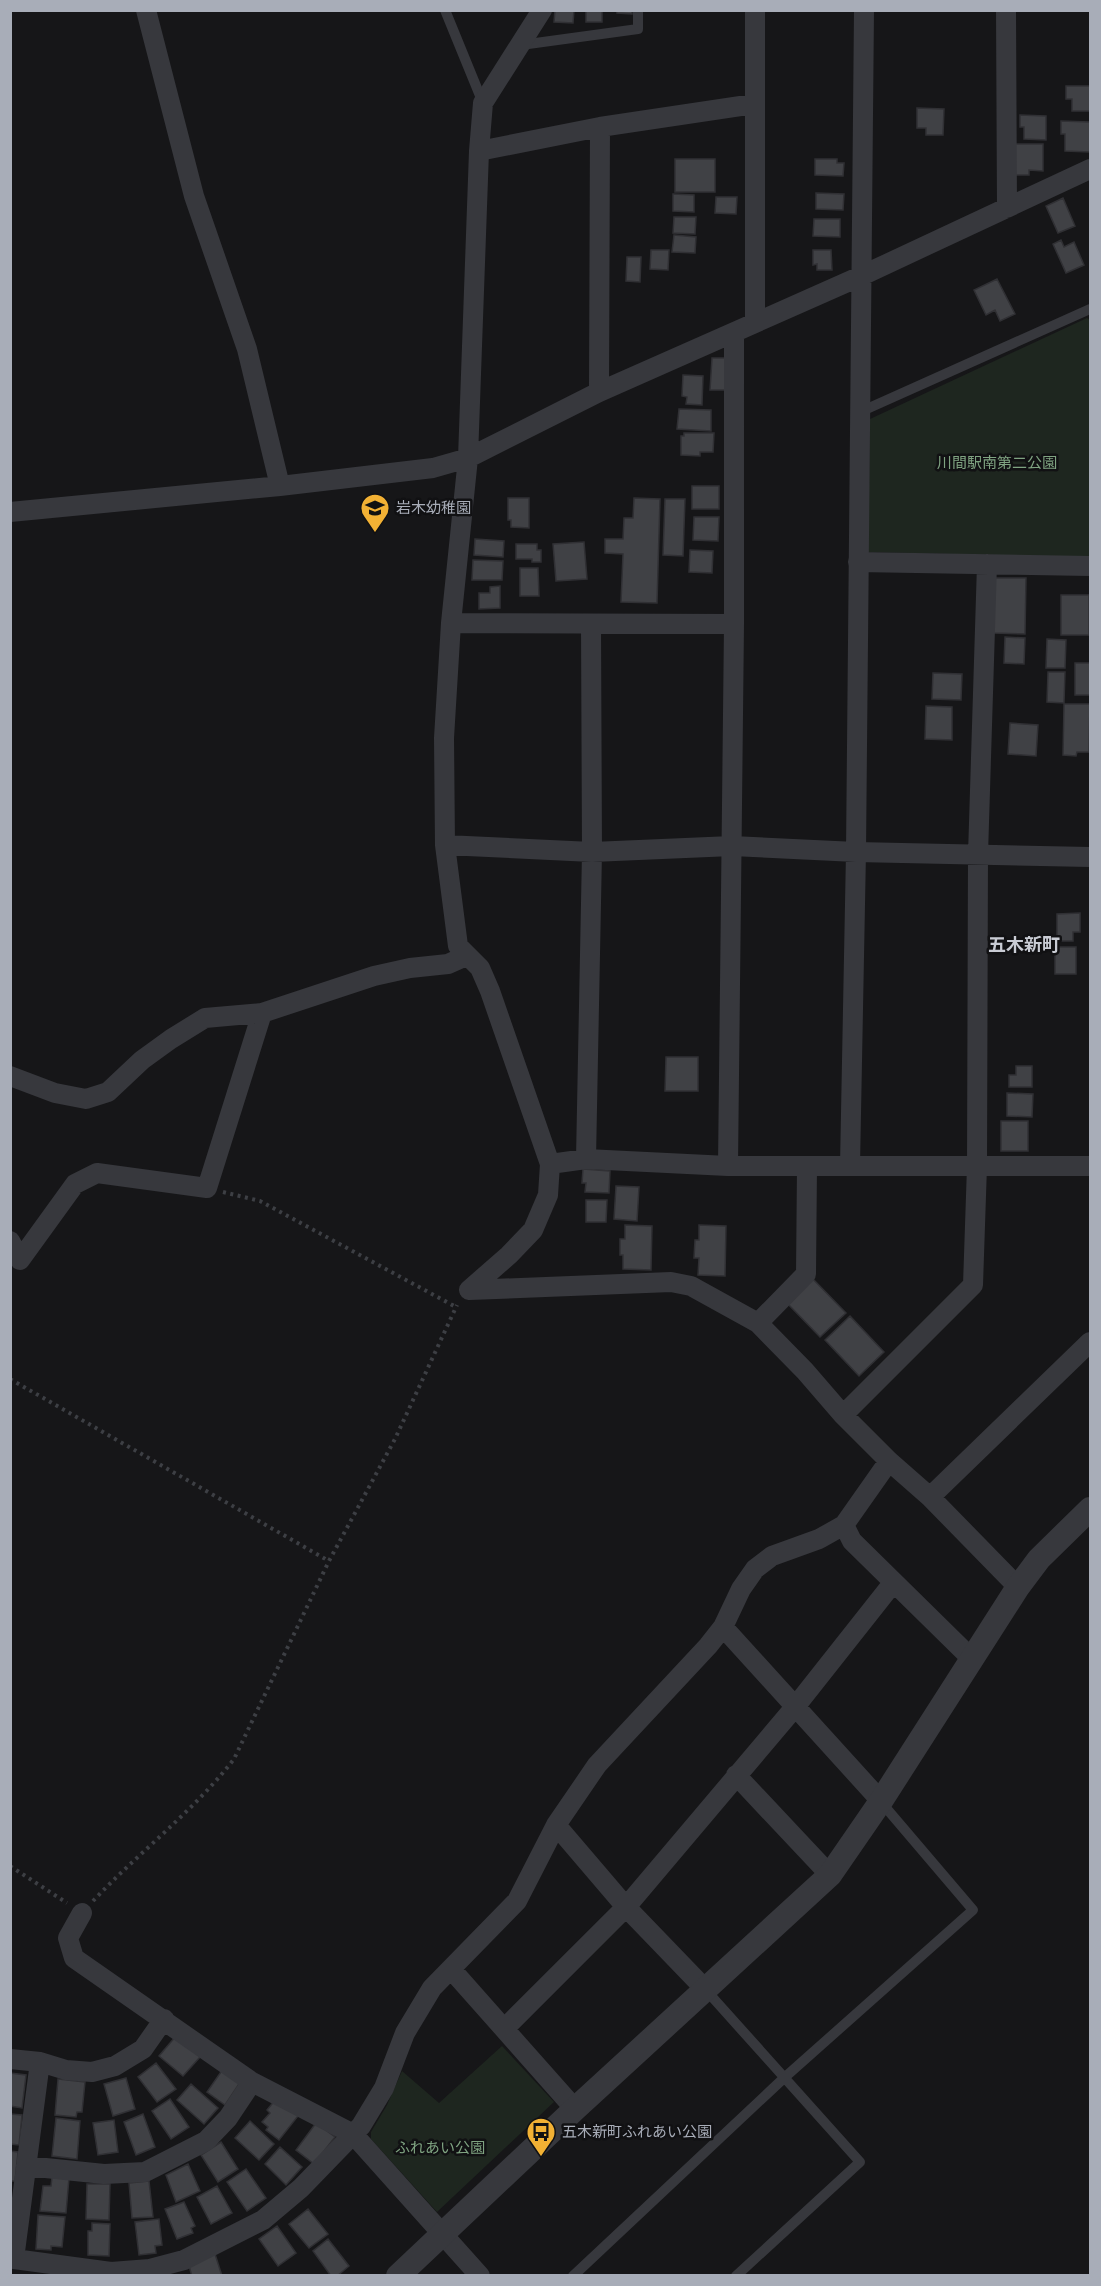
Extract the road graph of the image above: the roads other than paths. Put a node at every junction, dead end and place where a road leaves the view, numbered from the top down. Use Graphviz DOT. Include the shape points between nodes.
graph roads {
  1 [pos="146,10"];
  2 [pos="445,10"];
  3 [pos="542,10"];
  4 [pos="639,10"];
  5 [pos="755,10"];
  6 [pos="864,10"];
  7 [pos="1006,10"];
  8 [pos="521,45"];
  9 [pos="483,103"];
  10 [pos="754,104"];
  11 [pos="600,128"];
  12 [pos="479,151"];
  13 [pos="1090,169"];
  14 [pos="1007,208"];
  15 [pos="861,276"];
  16 [pos="1090,309"];
  17 [pos="755,323"];
  18 [pos="734,333"];
  19 [pos="599,392"];
  20 [pos="860,412"];
  21 [pos="468,458"];
  22 [pos="280,486"];
  23 [pos="10,512"];
  24 [pos="858,562"];
  25 [pos="987,564"];
  26 [pos="1090,566"];
  27 [pos="451,623"];
  28 [pos="734,624"];
  29 [pos="591,625"];
  30 [pos="445,845"];
  31 [pos="732,846"];
  32 [pos="592,852"];
  33 [pos="856,852"];
  34 [pos="978,855"];
  35 [pos="1090,857"];
  36 [pos="466,956"];
  37 [pos="262,1013"];
  38 [pos="10,1076"];
  39 [pos="586,1159"];
  40 [pos="550,1164"];
  41 [pos="728,1166"];
  42 [pos="850,1166"];
  43 [pos="977,1166"];
  44 [pos="1090,1166"];
  45 [pos="807,1167"];
  46 [pos="10,1241"];
  47 [pos="758,1323"];
  48 [pos="1090,1342"];
  49 [pos="843,1415"];
  50 [pos="889,1461"];
  51 [pos="930,1497"];
  52 [pos="1090,1509"];
  53 [pos="844,1525"];
  54 [pos="893,1582"];
  55 [pos="1018,1587"];
  56 [pos="723,1627"];
  57 [pos="972,1659"];
  58 [pos="795,1707"];
  59 [pos="736,1775"];
  60 [pos="880,1801"];
  61 [pos="556,1825"];
  62 [pos="830,1875"];
  63 [pos="626,1906"];
  64 [pos="82,1913"];
  65 [pos="451,1969"];
  66 [pos="705,1989"];
  67 [pos="164,2019"];
  68 [pos="504,2029"];
  69 [pos="10,2059"];
  70 [pos="40,2062"];
  71 [pos="784,2078"];
  72 [pos="252,2082"];
  73 [pos="574,2109"];
  74 [pos="353,2134"];
  75 [pos="26,2166"];
  76 [pos="443,2232"];
  77 [pos="398,2276"];
  78 [pos="480,2276"];
  79 [pos="573,2276"];
  80 [pos="736,2276"];
  1 -- 22 [label="street" via="194,196 247,349"];
  2 -- 9 [label="lane"];
  3 -- 8 [label="street"];
  4 -- 8 [label="lane" via="638,29"];
  5 -- 10 [label="street"];
  6 -- 15 [label="street"];
  7 -- 14 [label="street"];
  8 -- 9 [label="street"];
  9 -- 12 [label="street"];
  10 -- 11 [label="street"];
  10 -- 17 [label="street"];
  11 -- 12 [label="street"];
  11 -- 19 [label="street"];
  12 -- 21 [label="street"];
  13 -- 14 [label="street"];
  14 -- 15 [label="street"];
  15 -- 17 [label="street"];
  15 -- 20 [label="street"];
  16 -- 20 [label="lane"];
  17 -- 18 [label="street"];
  18 -- 19 [label="street"];
  18 -- 28 [label="street"];
  19 -- 21 [label="street"];
  20 -- 24 [label="street"];
  21 -- 22 [label="street" via="433,468"];
  21 -- 27 [label="street"];
  22 -- 23 [label="street"];
  24 -- 25 [label="street"];
  24 -- 33 [label="street"];
  25 -- 26 [label="street"];
  25 -- 34 [label="street"];
  27 -- 29 [label="street"];
  27 -- 30 [label="street" via="444,738"];
  28 -- 29 [label="street"];
  28 -- 31 [label="street"];
  29 -- 32 [label="street"];
  30 -- 32 [label="street"];
  30 -- 36 [label="street" via="458,946"];
  31 -- 32 [label="street"];
  31 -- 33 [label="street"];
  31 -- 41 [label="street"];
  32 -- 39 [label="street"];
  33 -- 34 [label="street"];
  33 -- 42 [label="street"];
  34 -- 35 [label="street"];
  34 -- 43 [label="street"];
  36 -- 37 [label="street" via="448,964 374,976"];
  36 -- 40 [label="street" via="480,968 490,991"];
  37 -- 38 [label="street" via="205,1018 142,1060 108,1092 86,1099 56,1094"];
  37 -- 46 [label="street" via="207,1188 97,1173 75,1184 20,1260"];
  39 -- 40 [label="street"];
  39 -- 41 [label="street"];
  40 -- 47 [label="street" via="548,1195 533,1230 469,1290 672,1282 691,1286"];
  41 -- 45 [label="street"];
  42 -- 43 [label="street"];
  42 -- 45 [label="street"];
  43 -- 44 [label="street"];
  43 -- 49 [label="street" via="973,1285"];
  45 -- 47 [label="street" via="806,1274"];
  47 -- 49 [label="street"];
  48 -- 51 [label="street"];
  49 -- 50 [label="street"];
  50 -- 51 [label="street"];
  50 -- 53 [label="street"];
  51 -- 55 [label="street"];
  52 -- 55 [label="street" via="1039,1559"];
  53 -- 54 [label="street" via="852,1541"];
  53 -- 56 [label="street" via="772,1556 755,1569"];
  54 -- 57 [label="street"];
  54 -- 58 [label="street"];
  55 -- 57 [label="street"];
  56 -- 58 [label="street"];
  56 -- 61 [label="street" via="597,1765"];
  57 -- 60 [label="street"];
  58 -- 59 [label="street"];
  58 -- 60 [label="street"];
  59 -- 62 [label="street"];
  59 -- 63 [label="street"];
  60 -- 62 [label="street"];
  60 -- 71 [label="lane" via="973,1910"];
  61 -- 63 [label="street"];
  61 -- 65 [label="street" via="517,1901"];
  62 -- 66 [label="street"];
  63 -- 66 [label="street"];
  63 -- 68 [label="street"];
  64 -- 67 [label="street" via="68,1938 74,1958"];
  65 -- 68 [label="street"];
  65 -- 74 [label="street" via="432,1988 405,2033 384,2088"];
  66 -- 71 [label="lane"];
  66 -- 73 [label="street"];
  67 -- 70 [label="street" via="143,2049 116,2067 92,2072"];
  67 -- 72 [label="street"];
  68 -- 73 [label="street"];
  69 -- 70 [label="street"];
  70 -- 75 [label="street"];
  71 -- 79 [label="lane"];
  71 -- 80 [label="lane" via="860,2162"];
  72 -- 74 [label="street"];
  72 -- 75 [label="street" via="228,2118 206,2141 146,2172 104,2174"];
  73 -- 76 [label="street"];
  74 -- 75 [label="street" via="301,2188 263,2220 184,2260 150,2269 111,2272 14,2259"];
  74 -- 76 [label="street"];
  76 -- 77 [label="street"];
  76 -- 78 [label="street"];
}
